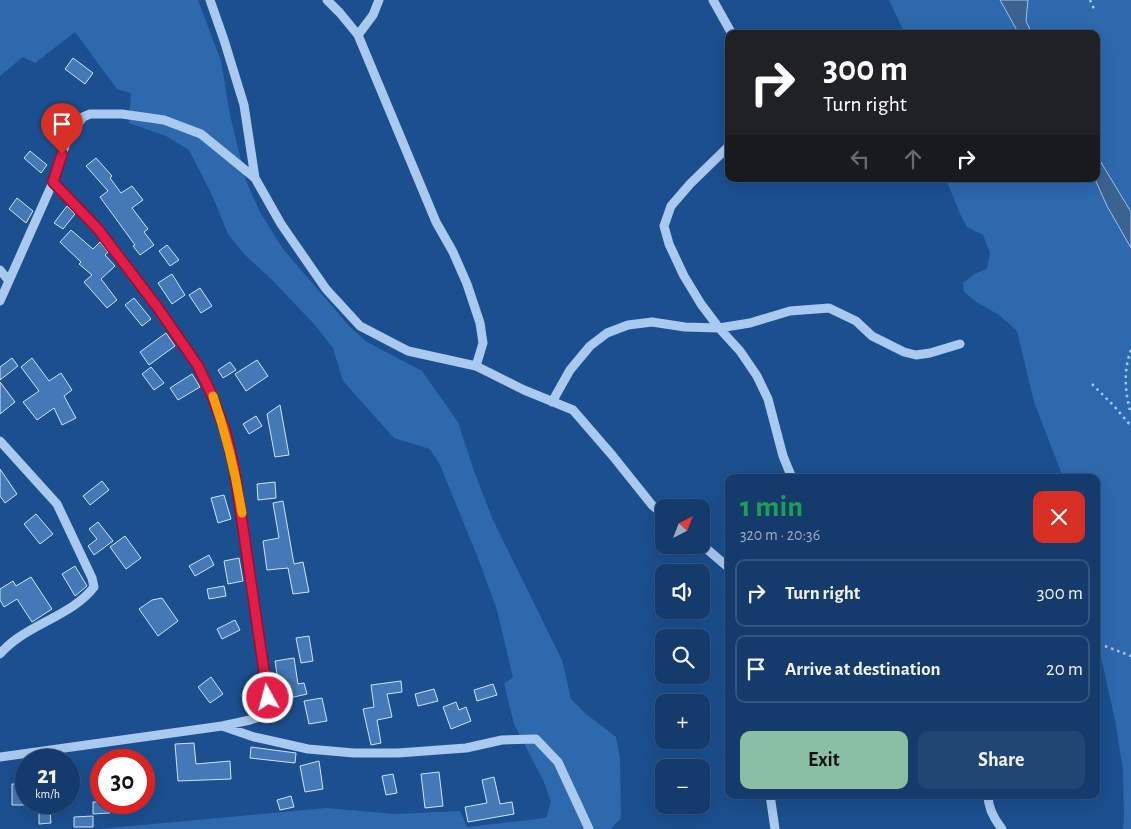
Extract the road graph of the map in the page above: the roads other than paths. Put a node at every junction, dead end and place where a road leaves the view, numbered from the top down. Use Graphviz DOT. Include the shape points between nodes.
graph roads {
  1 [pos="210,0"];
  2 [pos="327,0"];
  3 [pos="379,0"];
  4 [pos="713,0"];
  5 [pos="730,30"];
  6 [pos="358,35"];
  7 [pos="725,150"];
  8 [pos="255,178"];
  9 [pos="53,182"];
  10 [pos="0,270"];
  11 [pos="9,281"];
  12 [pos="0,302"];
  13 [pos="719,328"];
  14 [pos="960,344"];
  15 [pos="476,366"];
  16 [pos="552,402"];
  17 [pos="0,441"];
  18 [pos="790,474"];
  19 [pos="655,508"];
  20 [pos="710,552"];
  21 [pos="725,565"];
  22 [pos="0,654"];
  23 [pos="222,726"];
  24 [pos="0,757"];
  25 [pos="771,799"];
  26 [pos="988,799"];
  27 [pos="589,829"];
  28 [pos="775,829"];
  29 [pos="1002,829"];
  1 -- 8 [label="street" via="244,105"];
  2 -- 6 [label="street"];
  3 -- 6 [label="street" via="373,15"];
  4 -- 5 [label="street"];
  6 -- 15 [label="street" via="436,222 467,284 483,342"];
  7 -- 13 [label="street" via="670,206 664,226 684,276"];
  8 -- 9 [label="street" via="201,134 164,120 122,114 90,114 83,117 67,140"];
  8 -- 15 [label="street" via="281,224 326,289 360,326 408,351"];
  9 -- 11 [label="street"];
  9 -- 23 [label="street" via="98,229 193,359 225,430 234,467 268,698 267,708 259,718"];
  10 -- 11 [label="street"];
  11 -- 12 [label="street"];
  13 -- 14 [label="street" via="790,311 829,308 904,352 916,355"];
  13 -- 16 [label="street" via="652,322 628,325 607,333 590,346 570,370"];
  13 -- 18 [label="street" via="758,376"];
  15 -- 16 [label="street"];
  16 -- 19 [label="street" via="572,410"];
  17 -- 22 [label="street" via="56,504 94,588 86,598 24,634"];
  20 -- 21 [label="street"];
  23 -- 24 [label="street"];
  23 -- 27 [label="street" via="308,749 354,753 466,748 502,740 536,739 558,762"];
  25 -- 28 [label="street"];
  26 -- 29 [label="street" via="995,821"];
}
